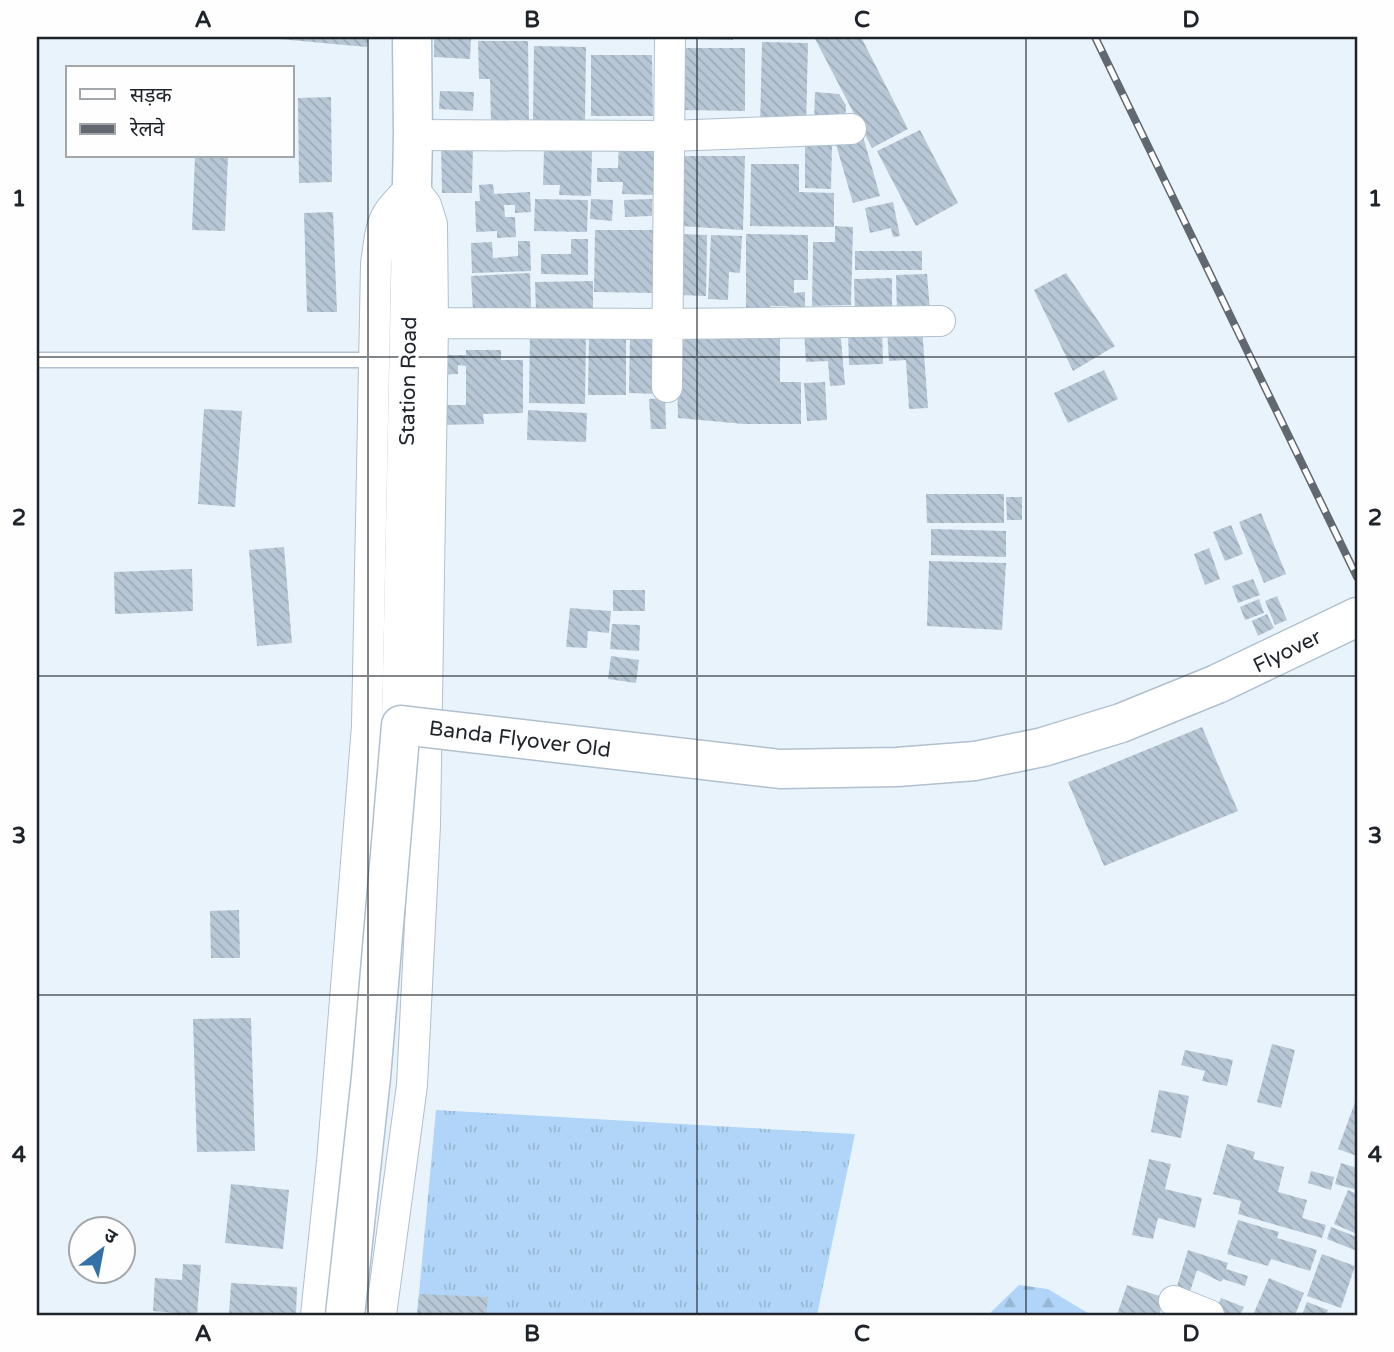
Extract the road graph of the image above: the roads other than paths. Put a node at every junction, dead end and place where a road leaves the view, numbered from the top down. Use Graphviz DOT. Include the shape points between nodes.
graph roads {
  1 [pos="412,37"];
  2 [pos="670,37"];
  3 [pos="851,129"];
  4 [pos="413,135"];
  5 [pos="670,136"];
  6 [pos="412,187"];
  7 [pos="940,321"];
  8 [pos="433,323"];
  9 [pos="668,324"];
  10 [pos="37,360"];
  11 [pos="373,360"];
  12 [pos="667,387"];
  13 [pos="1357,617"];
  14 [pos="1217,684"];
  15 [pos="401,725"];
  16 [pos="1174,1301"];
  17 [pos="316,1315"];
  18 [pos="345,1315"];
  19 [pos="381,1315"];
  20 [pos="1209,1315"];
  1 -- 4 [label="main road, Station Road"];
  2 -- 5 [label="street"];
  3 -- 5 [label="street"];
  4 -- 5 [label="street"];
  4 -- 6 [label="main road, Station Road"];
  5 -- 9 [label="street"];
  6 -- 8 [label="street" via="426,205 432,224"];
  6 -- 11 [label="street" via="381,224"];
  6 -- 15 [label="main road, Station Road"];
  7 -- 9 [label="street"];
  8 -- 9 [label="street"];
  8 -- 19 [label="street" via="425,825 412,1084"];
  9 -- 12 [label="street"];
  10 -- 11 [label="lane"];
  11 -- 17 [label="street" via="367,726"];
  13 -- 14 [label="main road, Flyover"];
  14 -- 15 [label="main road, Banda Flyover Old, bridge" via="1121,723 1044,747 975,761 897,767 780,769"];
  15 -- 18 [label="main road, Banda Flyover Old, bridge"];
  16 -- 20 [label="street"];
}
